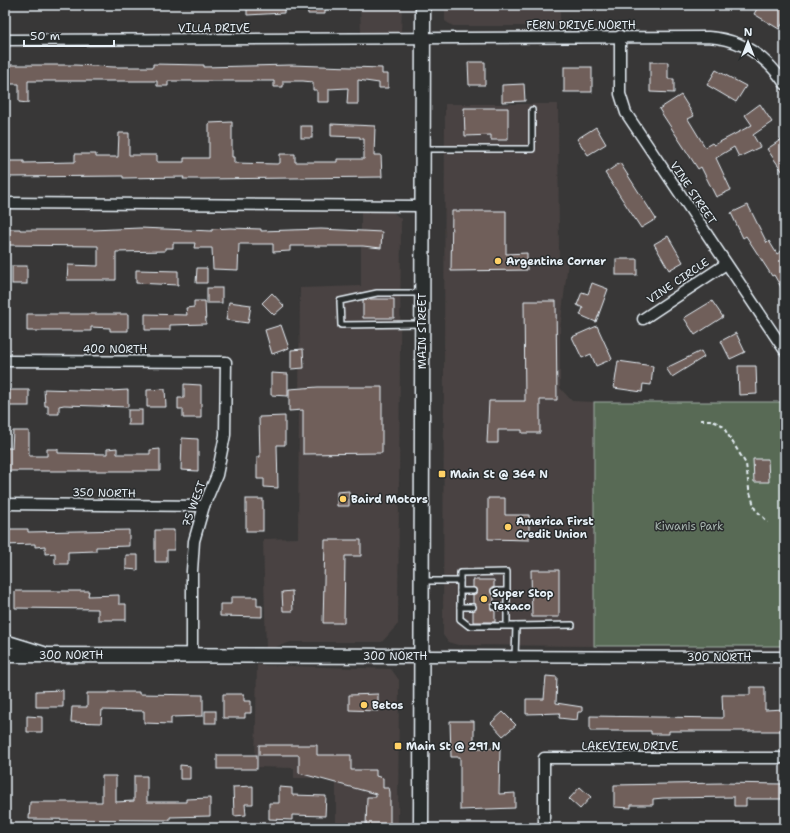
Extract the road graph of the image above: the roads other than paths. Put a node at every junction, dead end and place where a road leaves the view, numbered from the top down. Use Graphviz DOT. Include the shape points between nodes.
graph roads {
  1 [pos="423,5"];
  2 [pos="620,36"];
  3 [pos="423,38"];
  4 [pos="5,40"];
  5 [pos="785,84"];
  6 [pos="532,110"];
  7 [pos="423,149"];
  8 [pos="5,203"];
  9 [pos="422,206"];
  10 [pos="726,264"];
  11 [pos="422,293"];
  12 [pos="643,319"];
  13 [pos="422,324"];
  14 [pos="785,351"];
  15 [pos="5,361"];
  16 [pos="226,362"];
  17 [pos="5,504"];
  18 [pos="204,506"];
  19 [pos="422,581"];
  20 [pos="460,581"];
  21 [pos="460,591"];
  22 [pos="473,591"];
  23 [pos="494,591"];
  24 [pos="507,591"];
  25 [pos="460,607"];
  26 [pos="473,607"];
  27 [pos="494,607"];
  28 [pos="507,607"];
  29 [pos="572,625"];
  30 [pos="507,626"];
  31 [pos="516,626"];
  32 [pos="5,640"];
  33 [pos="5,655"];
  34 [pos="55,655"];
  35 [pos="192,656"];
  36 [pos="421,656"];
  37 [pos="515,657"];
  38 [pos="785,657"];
  39 [pos="5,662"];
  40 [pos="785,758"];
  41 [pos="421,828"];
  42 [pos="544,828"];
  1 -- 3 [label="main road, MAIN STREET"];
  2 -- 3 [label="street, FERN DRIVE NORTH"];
  2 -- 5 [label="street, FERN DRIVE NORTH" via="708,37 739,43 763,59"];
  2 -- 10 [label="street, VINE STREET" via="620,94 626,113"];
  3 -- 4 [label="street, VILLA DRIVE"];
  3 -- 7 [label="main road, MAIN STREET"];
  6 -- 7 [label="lane" via="532,149"];
  7 -- 9 [label="main road, MAIN STREET"];
  8 -- 9 [label="street"];
  9 -- 11 [label="main road, MAIN STREET"];
  10 -- 12 [label="street, VINE CIRCLE"];
  10 -- 14 [label="street, VINE STREET"];
  11 -- 13 [label="main road, MAIN STREET"];
  11 -- 13 [label="lane" via="377,293 340,301 340,325"];
  13 -- 19 [label="main road, MAIN STREET"];
  15 -- 16 [label="street, 400 NORTH"];
  16 -- 18 [label="street, 75 WEST" via="225,435 217,476"];
  17 -- 18 [label="street, 350 NORTH"];
  18 -- 35 [label="street, 75 WEST" via="194,541"];
  19 -- 20 [label="lane"];
  19 -- 36 [label="main road, MAIN STREET"];
  20 -- 21 [label="lane"];
  20 -- 24 [label="lane" via="460,573 507,572"];
  21 -- 22 [label="lane"];
  21 -- 25 [label="lane"];
  23 -- 24 [label="lane"];
  24 -- 28 [label="lane"];
  25 -- 26 [label="lane"];
  25 -- 30 [label="lane" via="460,619 469,626"];
  27 -- 28 [label="lane"];
  28 -- 30 [label="lane"];
  29 -- 31 [label="lane"];
  30 -- 31 [label="lane"];
  31 -- 37 [label="lane"];
  32 -- 34 [label="street"];
  33 -- 34 [label="main road, 300 NORTH"];
  34 -- 35 [label="main road, 300 NORTH"];
  34 -- 39 [label="street"];
  35 -- 36 [label="main road, 300 NORTH"];
  36 -- 37 [label="street, 300 NORTH"];
  36 -- 41 [label="main road, MAIN STREET"];
  37 -- 38 [label="street, 300 NORTH"];
  40 -- 42 [label="street, LAKEVIEW DRIVE" via="544,758"];
}
